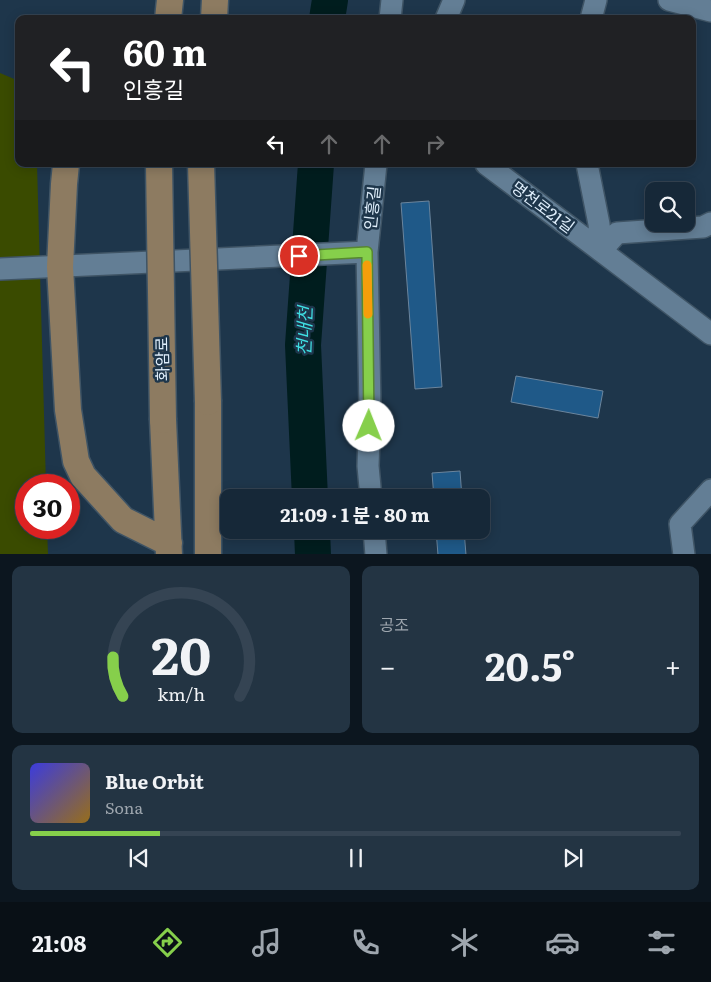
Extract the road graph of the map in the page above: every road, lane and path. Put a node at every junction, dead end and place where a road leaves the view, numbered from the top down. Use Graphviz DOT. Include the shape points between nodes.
graph roads {
  1 [pos="170,0"];
  2 [pos="216,0"];
  3 [pos="392,0"];
  4 [pos="454,0"];
  5 [pos="596,0"];
  6 [pos="669,0"];
  7 [pos="711,11"];
  8 [pos="168,15"];
  9 [pos="214,15"];
  10 [pos="390,15"];
  11 [pos="448,15"];
  12 [pos="592,15"];
  13 [pos="66,167"];
  14 [pos="159,167"];
  15 [pos="201,167"];
  16 [pos="376,167"];
  17 [pos="490,167"];
  18 [pos="589,167"];
  19 [pos="711,223"];
  20 [pos="601,251"];
  21 [pos="367,252"];
  22 [pos="60,267"];
  23 [pos="0,270"];
  24 [pos="711,334"];
  25 [pos="370,489"];
  26 [pos="711,490"];
  27 [pos="375,539"];
  28 [pos="169,549"];
  29 [pos="208,554"];
  30 [pos="376,554"];
  31 [pos="684,554"];
  1 -- 8 [label="main road"];
  2 -- 9 [label="main road"];
  3 -- 10 [label="street"];
  4 -- 11 [label="street"];
  5 -- 12 [label="street"];
  6 -- 7 [label="street"];
  13 -- 22 [label="main road"];
  14 -- 28 [label="main road, 화암로, bridge" via="163,420"];
  15 -- 29 [label="main road, bridge" via="208,402"];
  16 -- 21 [label="street, 인흥길"];
  17 -- 20 [label="street, 명천로21길"];
  18 -- 20 [label="street"];
  19 -- 20 [label="street" via="703,227 617,233"];
  20 -- 24 [label="street, 명천로21길"];
  21 -- 22 [label="street, 인흥길"];
  21 -- 25 [label="street, 인흥길"];
  22 -- 23 [label="street, 인흥길"];
  22 -- 28 [label="main road" via="68,410 76,461 83,476 123,520"];
  26 -- 31 [label="street" via="680,524"];
  27 -- 30 [label="street"];
}
